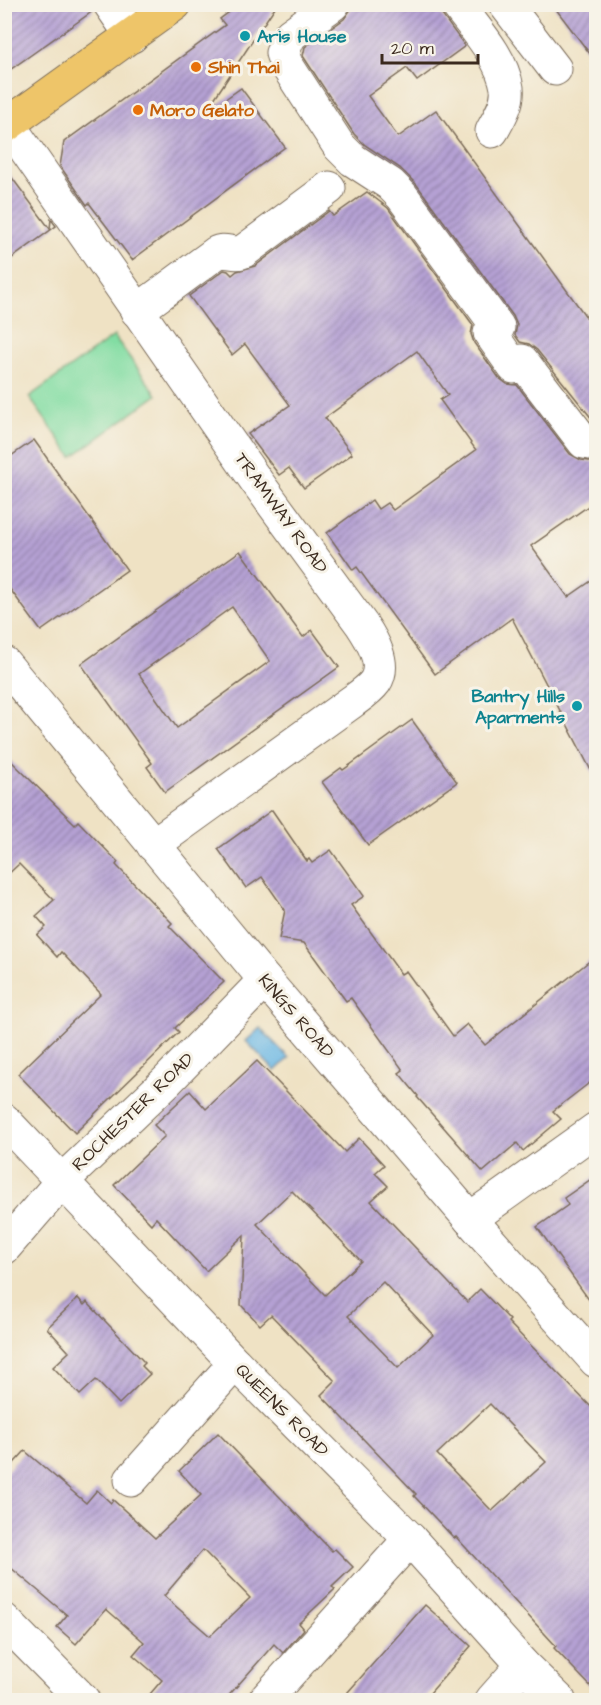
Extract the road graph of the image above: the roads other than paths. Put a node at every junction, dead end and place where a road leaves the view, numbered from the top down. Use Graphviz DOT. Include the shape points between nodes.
graph roads {
  1 [pos="110,4"];
  2 [pos="175,4"];
  3 [pos="333,4"];
  4 [pos="457,4"];
  5 [pos="505,4"];
  6 [pos="132,36"];
  7 [pos="555,69"];
  8 [pos="6,126"];
  9 [pos="492,131"];
  10 [pos="329,188"];
  11 [pos="137,311"];
  12 [pos="597,444"];
  13 [pos="4,663"];
  14 [pos="153,845"];
  15 [pos="265,980"];
  16 [pos="4,1120"];
  17 [pos="597,1129"];
  18 [pos="63,1180"];
  19 [pos="470,1219"];
  20 [pos="4,1248"];
  21 [pos="597,1361"];
  22 [pos="235,1363"];
  23 [pos="131,1480"];
  24 [pos="410,1539"];
  25 [pos="4,1620"];
  26 [pos="523,1665"];
  27 [pos="83,1701"];
  28 [pos="265,1701"];
  29 [pos="492,1701"];
  30 [pos="559,1701"];
  1 -- 6 [label="street"];
  2 -- 6 [label="main road"];
  3 -- 12 [label="street" via="290,35 282,53 286,64 339,146 402,196 498,327 490,333 514,367 522,361 584,442"];
  4 -- 9 [label="street" via="489,48 507,89 504,108"];
  5 -- 7 [label="street"];
  6 -- 8 [label="main road"];
  8 -- 11 [label="street, TRAMWAY ROAD"];
  10 -- 11 [label="street" via="244,251 216,253"];
  11 -- 14 [label="street, TRAMWAY ROAD" via="362,625 379,658 375,682 353,701"];
  13 -- 14 [label="street, KINGS ROAD"];
  14 -- 15 [label="street, KINGS ROAD"];
  15 -- 18 [label="street, ROCHESTER ROAD"];
  15 -- 19 [label="street, KINGS ROAD"];
  16 -- 18 [label="street, QUEENS ROAD"];
  17 -- 19 [label="street"];
  18 -- 20 [label="street, ROCHESTER ROAD"];
  18 -- 22 [label="street, QUEENS ROAD"];
  19 -- 21 [label="street, KINGS ROAD"];
  22 -- 23 [label="street"];
  22 -- 24 [label="street, QUEENS ROAD"];
  24 -- 26 [label="street, QUEENS ROAD"];
  24 -- 28 [label="street"];
  25 -- 27 [label="street"];
  26 -- 29 [label="street"];
  26 -- 30 [label="street, QUEENS ROAD"];
}
